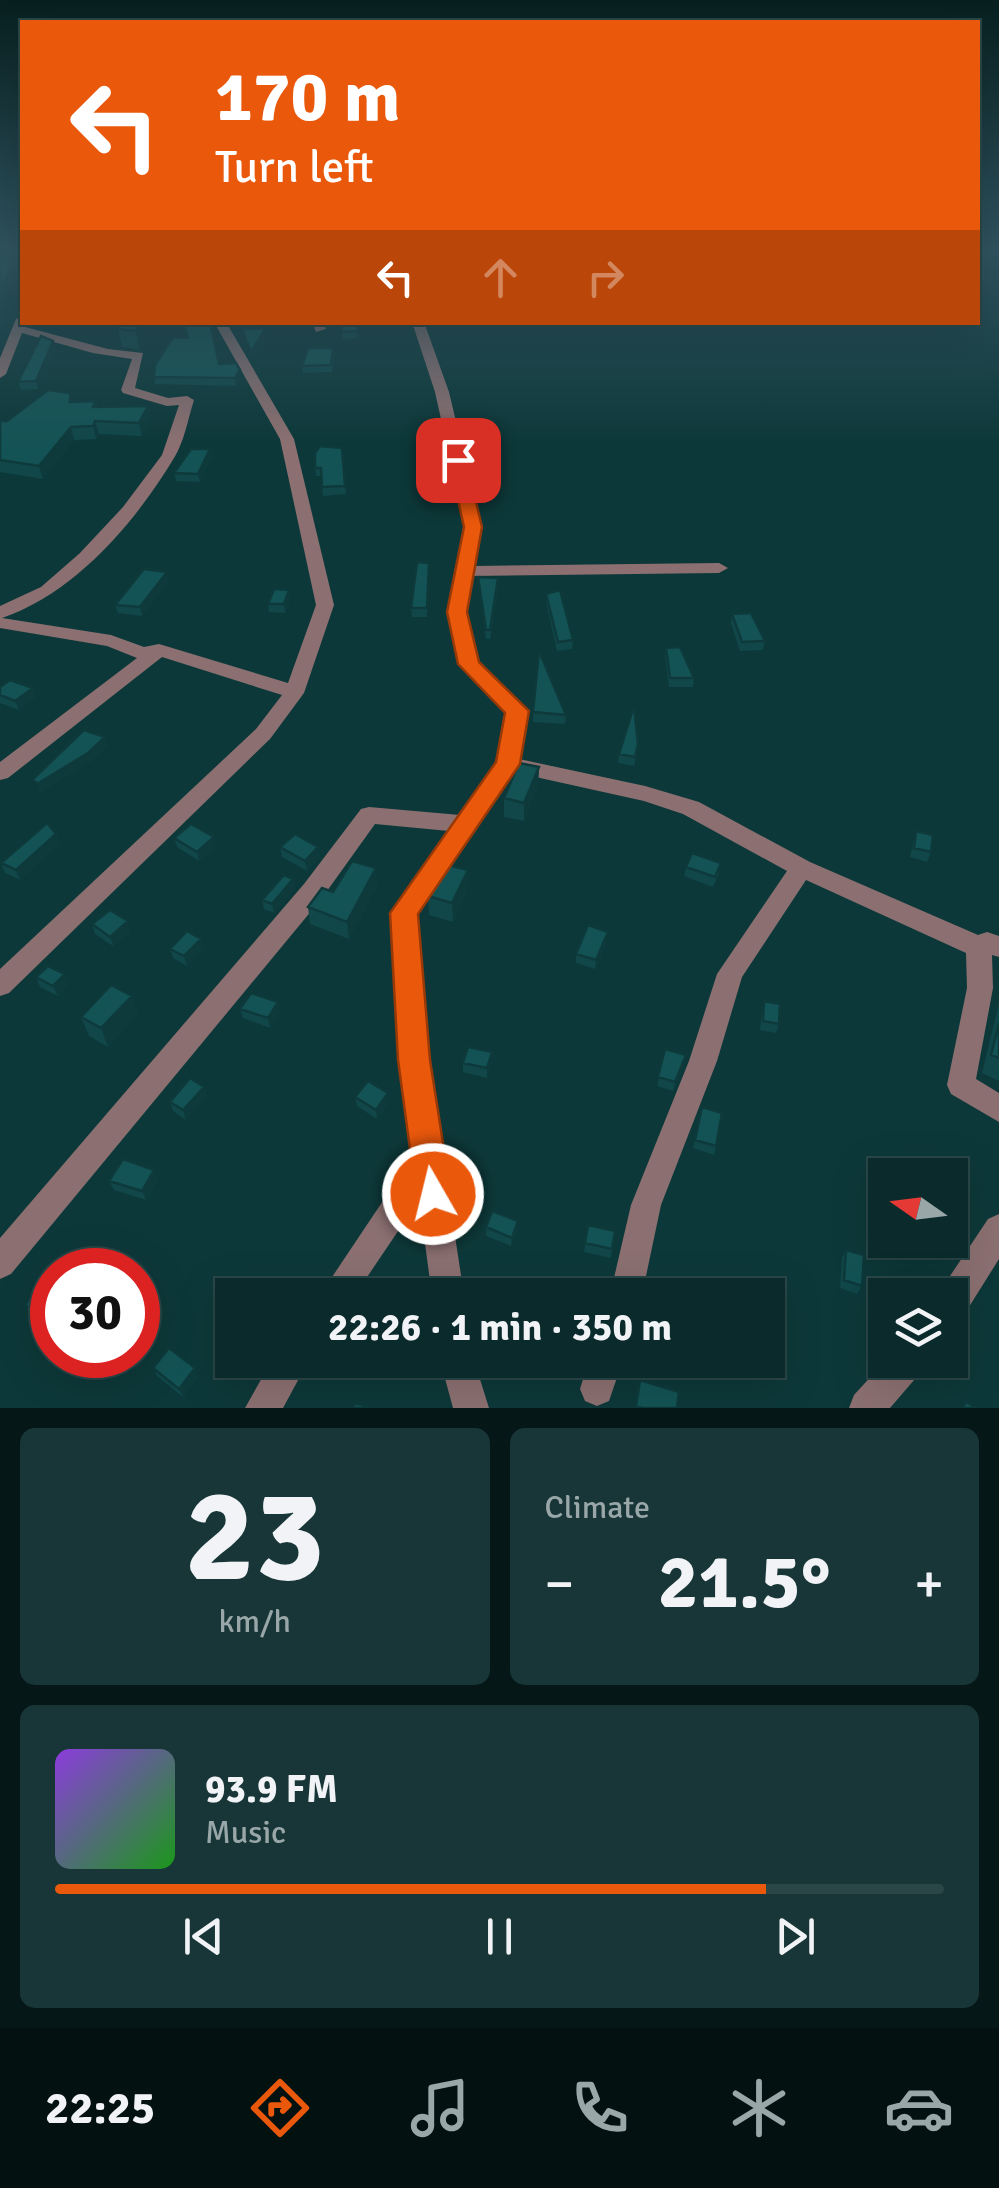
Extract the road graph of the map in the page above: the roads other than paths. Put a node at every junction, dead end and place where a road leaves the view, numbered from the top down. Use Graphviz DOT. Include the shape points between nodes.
graph roads {
  1 [pos="19,319"];
  2 [pos="31,325"];
  3 [pos="222,325"];
  4 [pos="419,325"];
  5 [pos="0,374"];
  6 [pos="719,568"];
  7 [pos="465,571"];
  8 [pos="0,613"];
  9 [pos="0,624"];
  10 [pos="159,650"];
  11 [pos="294,693"];
  12 [pos="508,764"];
  13 [pos="0,773"];
  14 [pos="466,824"];
  15 [pos="802,868"];
  16 [pos="989,947"];
  17 [pos="0,986"];
  18 [pos="999,1109"];
  19 [pos="428,1160"];
  20 [pos="999,1230"];
  21 [pos="0,1263"];
  22 [pos="348,1278"];
  23 [pos="445,1278"];
  24 [pos="630,1278"];
  25 [pos="968,1278"];
  26 [pos="281,1378"];
  27 [pos="462,1378"];
  28 [pos="894,1378"];
  29 [pos="263,1408"];
  30 [pos="470,1408"];
  31 [pos="868,1408"];
  1 -- 5 [label="street"];
  2 -- 8 [label="street" via="109,356 139,356 128,390 167,402 187,400 169,455 129,510 46,591"];
  3 -- 11 [label="street" via="287,440 324,605"];
  4 -- 7 [label="street" via="473,527"];
  6 -- 7 [label="street"];
  7 -- 12 [label="street" via="457,612 468,664 517,711"];
  9 -- 10 [label="street"];
  10 -- 11 [label="street"];
  10 -- 13 [label="street"];
  11 -- 17 [label="street" via="264,734"];
  12 -- 14 [label="street"];
  12 -- 15 [label="street" via="691,808"];
  14 -- 19 [label="street" via="404,913"];
  14 -- 21 [label="street" via="369,815 313,891"];
  15 -- 16 [label="street"];
  15 -- 24 [label="street" via="730,974 646,1205"];
  16 -- 18 [label="street" via="961,1085"];
  19 -- 22 [label="street"];
  19 -- 23 [label="street"];
  20 -- 25 [label="street"];
  26 -- 29 [label="street"];
  27 -- 30 [label="street"];
  28 -- 31 [label="street"];
}
